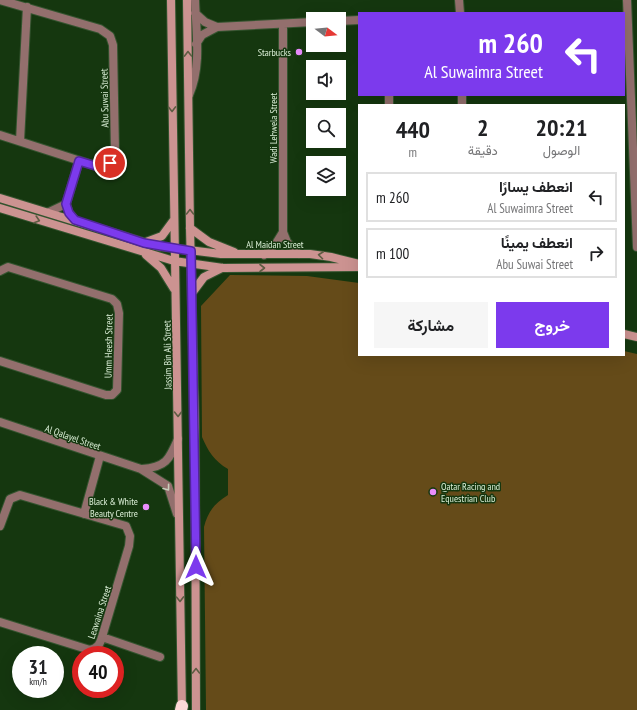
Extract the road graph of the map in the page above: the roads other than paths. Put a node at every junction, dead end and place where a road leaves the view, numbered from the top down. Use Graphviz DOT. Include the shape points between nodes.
graph roads {
  1 [pos="0,0"];
  2 [pos="171,0"];
  3 [pos="187,0"];
  4 [pos="195,0"];
  5 [pos="459,0"];
  6 [pos="627,0"];
  7 [pos="27,7"];
  8 [pos="460,12"];
  9 [pos="195,13"];
  10 [pos="358,20"];
  11 [pos="346,21"];
  12 [pos="306,22"];
  13 [pos="282,24"];
  14 [pos="217,28"];
  15 [pos="196,44"];
  16 [pos="634,84"];
  17 [pos="189,95"];
  18 [pos="0,135"];
  19 [pos="20,141"];
  20 [pos="79,161"];
  21 [pos="0,198"];
  22 [pos="66,204"];
  23 [pos="0,208"];
  24 [pos="49,212"];
  25 [pos="75,220"];
  26 [pos="173,220"];
  27 [pos="190,228"];
  28 [pos="283,232"];
  29 [pos="144,243"];
  30 [pos="637,247"];
  31 [pos="174,249"];
  32 [pos="140,251"];
  33 [pos="191,251"];
  34 [pos="240,254"];
  35 [pos="299,254"];
  36 [pos="264,255"];
  37 [pos="174,261"];
  38 [pos="191,264"];
  39 [pos="358,266"];
  40 [pos="358,266"];
  41 [pos="223,268"];
  42 [pos="0,271"];
  43 [pos="176,292"];
  44 [pos="192,293"];
  45 [pos="625,334"];
  46 [pos="637,338"];
  47 [pos="0,362"];
  48 [pos="0,422"];
  49 [pos="178,438"];
  50 [pos="100,456"];
  51 [pos="141,469"];
  52 [pos="84,514"];
  53 [pos="178,518"];
  54 [pos="0,526"];
  55 [pos="0,622"];
  56 [pos="101,639"];
  57 [pos="160,657"];
  58 [pos="182,708"];
  59 [pos="196,710"];
  1 -- 7 [label="street"];
  2 -- 26 [label="street, Jassim Bin Ali Street, one-way"];
  17 -- 3 [label="street, one-way"];
  4 -- 9 [label="street"];
  5 -- 8 [label="street"];
  6 -- 16 [label="street"];
  7 -- 19 [label="street"];
  7 -- 20 [label="street, Abu Suwai Street" via="100,29 108,33 113,42 115,151 110,163 99,167"];
  9 -- 14 [label="street"];
  9 -- 15 [label="street"];
  10 -- 11 [label="street"];
  12 -- 13 [label="street"];
  13 -- 14 [label="street"];
  13 -- 28 [label="street, Wadi Lehwela Street"];
  14 -- 15 [label="street" via="202,35"];
  15 -- 17 [label="street" via="196,75"];
  16 -- 30 [label="street"];
  27 -- 17 [label="street, one-way"];
  18 -- 19 [label="street, Abu Suwai Street"];
  19 -- 20 [label="street, Abu Suwai Street"];
  20 -- 22 [label="street"];
  21 -- 24 [label="street, Al Maidan Street"];
  22 -- 24 [label="street"];
  22 -- 25 [label="street"];
  23 -- 32 [label="street, Al Maidan Street, one-way"];
  24 -- 25 [label="street, Al Maidan Street"];
  25 -- 29 [label="street, Al Maidan Street"];
  26 -- 29 [label="street" via="162,236"];
  26 -- 31 [label="street, Jassim Bin Ali Street"];
  27 -- 33 [label="street"];
  27 -- 34 [label="street" via="216,245"];
  28 -- 35 [label="street" via="287,242"];
  28 -- 36 [label="street"];
  29 -- 31 [label="street, Al Maidan Street"];
  31 -- 33 [label="street, Al Maidan Street"];
  31 -- 37 [label="street, Jassim Bin Ali Street"];
  32 -- 37 [label="street, Al Maidan Street"];
  32 -- 43 [label="street" via="161,268"];
  33 -- 34 [label="street, Al Maidan Street"];
  33 -- 38 [label="street"];
  34 -- 36 [label="street, Al Maidan Street"];
  35 -- 36 [label="street, Al Maidan Street"];
  39 -- 35 [label="street, Al Maidan Street, one-way" via="331,257"];
  37 -- 38 [label="street, Al Maidan Street"];
  37 -- 43 [label="street, Jassim Bin Ali Street"];
  38 -- 41 [label="street, Al Maidan Street"];
  38 -- 44 [label="street"];
  41 -- 40 [label="street, Al Maidan Street, one-way"];
  41 -- 44 [label="street" via="204,277"];
  42 -- 47 [label="street, Umm Heesh Street" via="8,267 112,299 117,304 117,390 106,395"];
  43 -- 49 [label="street, Jassim Bin Ali Street, one-way"];
  59 -- 44 [label="street, one-way"];
  45 -- 46 [label="street"];
  48 -- 50 [label="street, Al Qalayel Street"];
  49 -- 51 [label="street, Al Qalayel Street" via="171,457 162,465"];
  49 -- 53 [label="street, Jassim Bin Ali Street"];
  50 -- 51 [label="street, Al Qalayel Street"];
  50 -- 52 [label="street"];
  51 -- 53 [label="street, Al Qalayel Street, one-way" via="168,486"];
  52 -- 54 [label="street, Leawaina Street" via="20,495 10,499"];
  52 -- 56 [label="street, Leawaina Street" via="126,526 130,536"];
  53 -- 58 [label="street, Jassim Bin Ali Street, one-way"];
  55 -- 56 [label="street, Leawaina Street" via="90,650 99,646"];
  56 -- 57 [label="street"];
}
